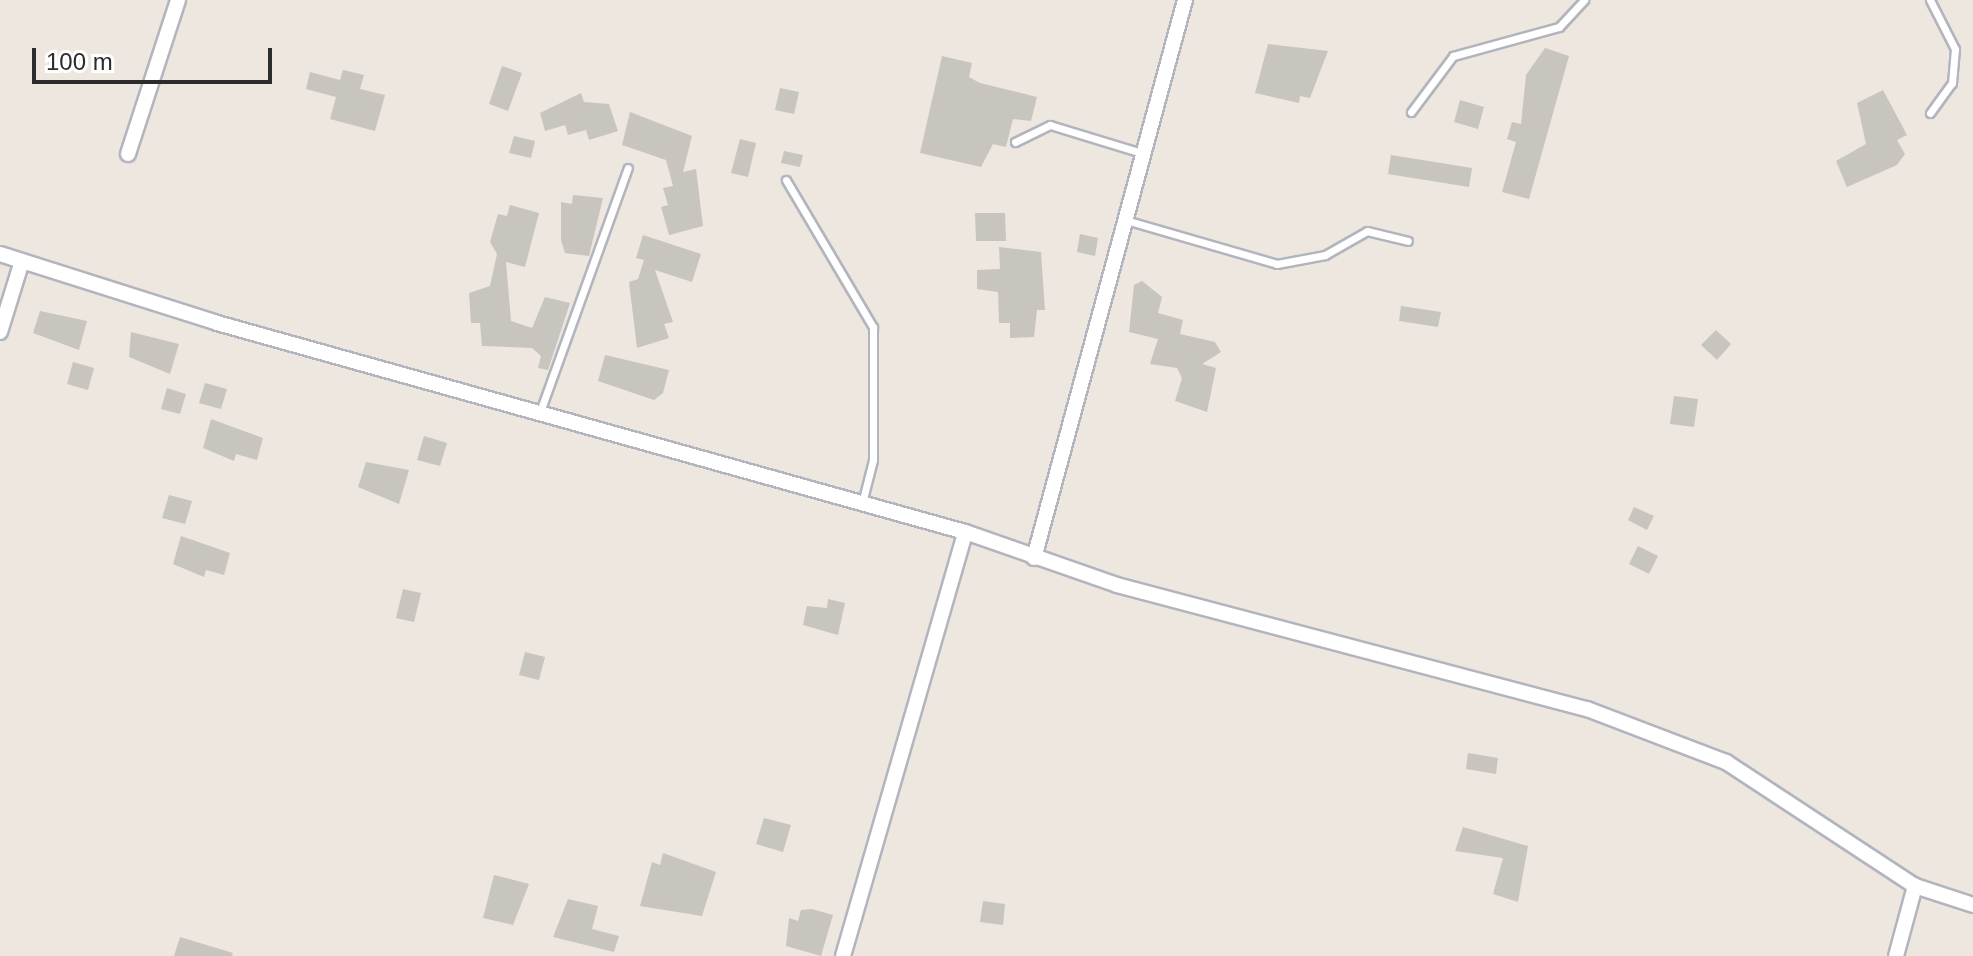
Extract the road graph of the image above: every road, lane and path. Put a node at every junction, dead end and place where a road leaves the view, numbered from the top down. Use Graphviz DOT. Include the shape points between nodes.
graph roads {
  1 [pos="178,0"];
  2 [pos="1185,0"];
  3 [pos="1584,0"];
  4 [pos="1930,0"];
  5 [pos="1411,112"];
  6 [pos="1930,113"];
  7 [pos="1015,142"];
  8 [pos="128,154"];
  9 [pos="1147,155"];
  10 [pos="628,168"];
  11 [pos="786,180"];
  12 [pos="1129,221"];
  13 [pos="1408,241"];
  14 [pos="0,254"];
  15 [pos="22,261"];
  16 [pos="0,332"];
  17 [pos="541,409"];
  18 [pos="862,503"];
  19 [pos="965,532"];
  20 [pos="1034,558"];
  21 [pos="1915,886"];
  22 [pos="1973,905"];
  23 [pos="843,956"];
  24 [pos="1896,956"];
  1 -- 8 [label="street"];
  2 -- 9 [label="street"];
  3 -- 5 [label="lane" via="1559,27 1453,56"];
  4 -- 6 [label="lane" via="1955,49 1952,83"];
  7 -- 9 [label="lane" via="1050,125"];
  9 -- 12 [label="street"];
  10 -- 17 [label="lane"];
  11 -- 18 [label="lane" via="873,327 873,460"];
  12 -- 13 [label="lane" via="1277,264 1325,255 1367,231"];
  12 -- 20 [label="street"];
  14 -- 15 [label="street"];
  15 -- 16 [label="street"];
  15 -- 17 [label="street" via="217,323"];
  17 -- 18 [label="street"];
  18 -- 19 [label="street"];
  19 -- 20 [label="street"];
  19 -- 23 [label="street"];
  20 -- 21 [label="street" via="1587,709 1755,778"];
  21 -- 22 [label="street"];
  21 -- 24 [label="street"];
}
